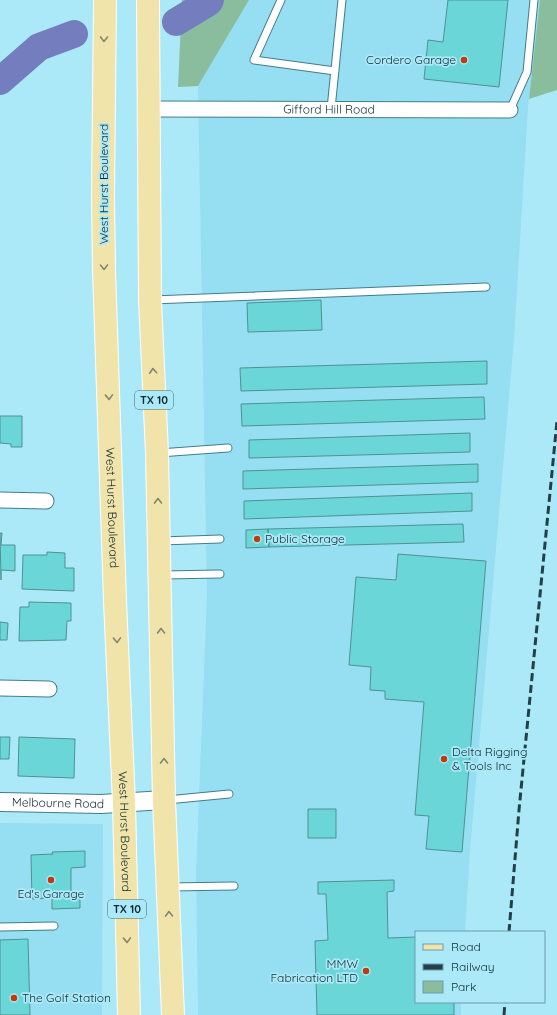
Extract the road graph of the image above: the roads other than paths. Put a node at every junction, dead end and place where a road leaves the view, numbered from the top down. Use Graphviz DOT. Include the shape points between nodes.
graph roads {
  1 [pos="105,0"];
  2 [pos="148,0"];
  3 [pos="281,0"];
  4 [pos="342,0"];
  5 [pos="534,0"];
  6 [pos="335,71"];
  7 [pos="148,109"];
  8 [pos="331,109"];
  9 [pos="510,110"];
  10 [pos="486,287"];
  11 [pos="150,300"];
  12 [pos="228,448"];
  13 [pos="157,453"];
  14 [pos="0,500"];
  15 [pos="46,501"];
  16 [pos="220,539"];
  17 [pos="159,541"];
  18 [pos="220,574"];
  19 [pos="160,575"];
  20 [pos="0,688"];
  21 [pos="49,689"];
  22 [pos="229,794"];
  23 [pos="164,800"];
  24 [pos="0,802"];
  25 [pos="124,803"];
  26 [pos="234,886"];
  27 [pos="168,887"];
  28 [pos="54,926"];
  29 [pos="0,927"];
  30 [pos="130,1015"];
  31 [pos="172,1015"];
  1 -- 25 [label="main road, West Hurst Boulevard / TX 10, one-way" via="104,270"];
  2 -- 7 [label="main road, TX 10"];
  3 -- 6 [label="lane" via="254,60"];
  4 -- 6 [label="lane"];
  5 -- 9 [label="lane" via="527,72"];
  6 -- 8 [label="lane"];
  7 -- 8 [label="street, Gifford Hill Road"];
  7 -- 11 [label="main road, TX 10"];
  8 -- 9 [label="street, Gifford Hill Road"];
  10 -- 11 [label="lane"];
  13 -- 11 [label="main road, TX 10, one-way"];
  12 -- 13 [label="lane"];
  17 -- 13 [label="main road, TX 10, one-way"];
  14 -- 15 [label="street"];
  16 -- 17 [label="lane"];
  17 -- 19 [label="main road, TX 10"];
  18 -- 19 [label="lane"];
  23 -- 19 [label="main road, TX 10, one-way"];
  20 -- 21 [label="street"];
  22 -- 23 [label="lane"];
  23 -- 25 [label="street, Melbourne Road"];
  23 -- 27 [label="main road, TX 10"];
  24 -- 25 [label="street, Melbourne Road"];
  25 -- 30 [label="main road, West Hurst Boulevard / TX 10, one-way"];
  26 -- 27 [label="lane"];
  31 -- 27 [label="main road, TX 10, one-way"];
  28 -- 29 [label="lane"];
}
